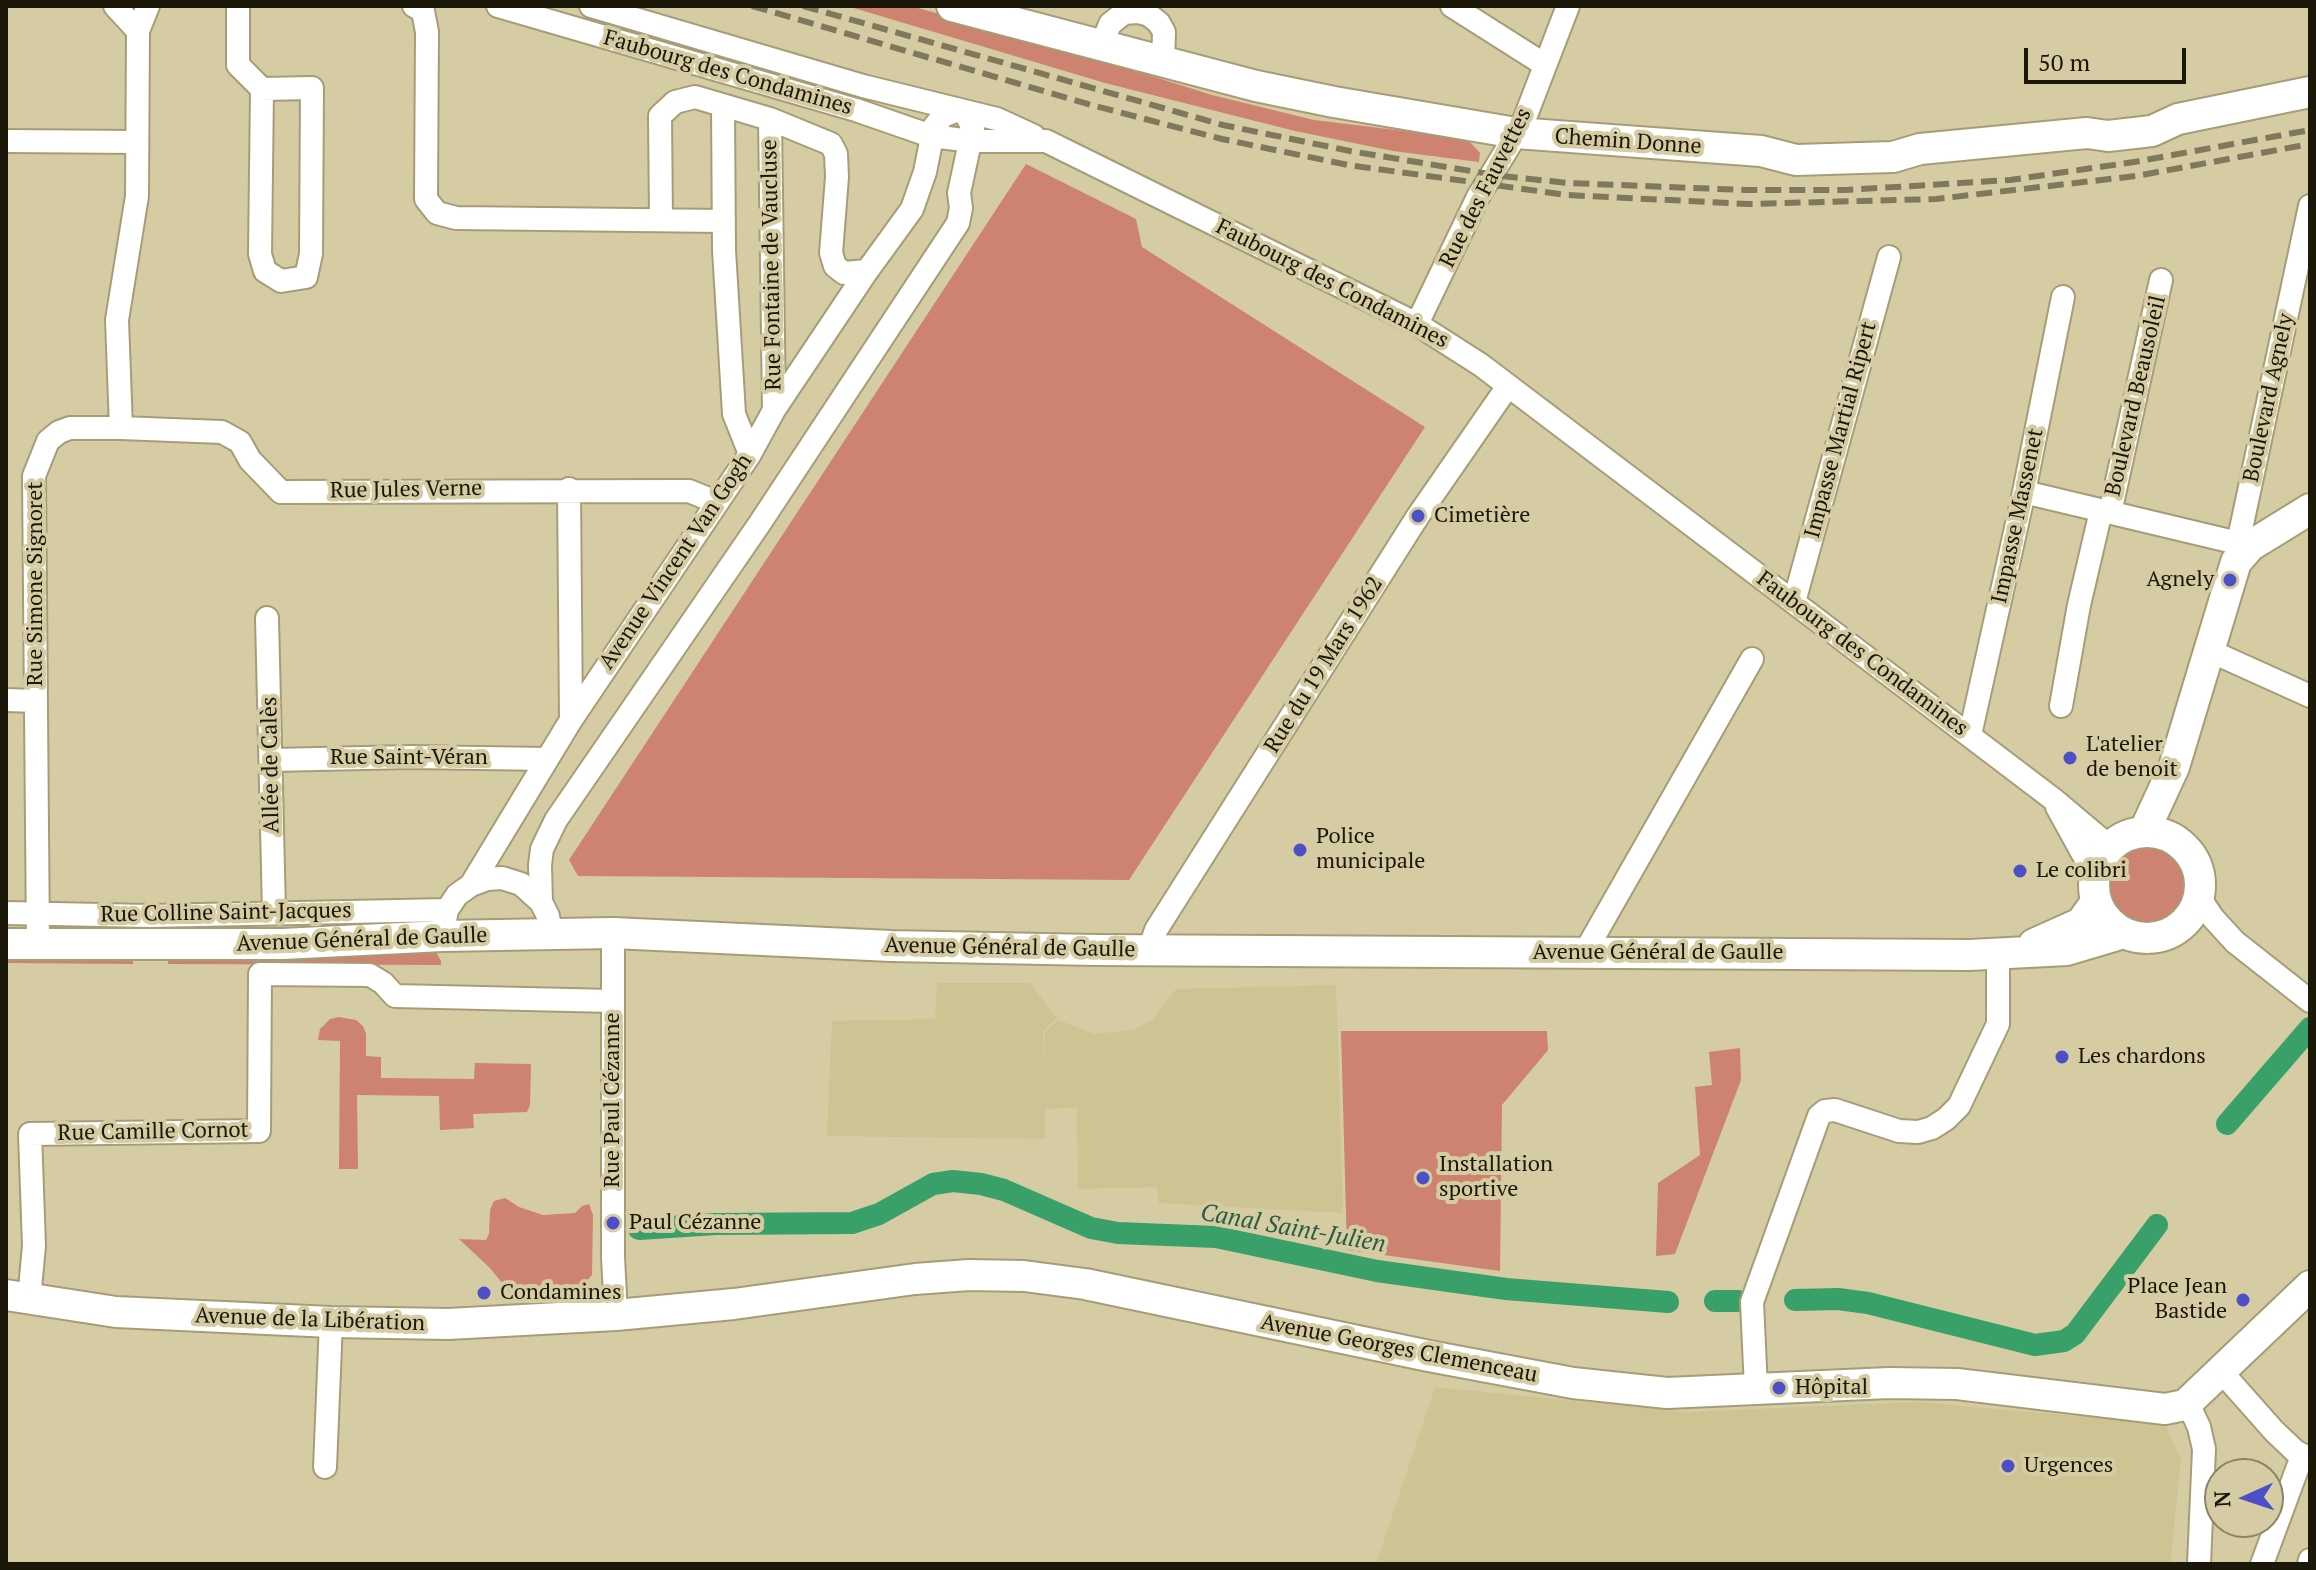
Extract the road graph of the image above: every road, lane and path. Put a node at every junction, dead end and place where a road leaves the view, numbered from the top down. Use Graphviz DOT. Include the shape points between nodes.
graph roads {
  1 [pos="115,6"];
  2 [pos="148,6"];
  3 [pos="238,6"];
  4 [pos="414,6"];
  5 [pos="498,6"];
  6 [pos="591,6"];
  7 [pos="952,6"];
  8 [pos="1452,6"];
  9 [pos="1568,6"];
  10 [pos="1139,9"];
  11 [pos="138,31"];
  12 [pos="1101,47"];
  13 [pos="1163,62"];
  14 [pos="1545,65"];
  15 [pos="262,89"];
  16 [pos="2310,92"];
  17 [pos="723,106"];
  18 [pos="961,110"];
  19 [pos="770,119"];
  20 [pos="1516,133"];
  21 [pos="931,136"];
  22 [pos="6,141"];
  23 [pos="972,141"];
  24 [pos="1046,141"];
  25 [pos="137,142"];
  26 [pos="919,191"];
  27 [pos="959,193"];
  28 [pos="2310,206"];
  29 [pos="661,220"];
  30 [pos="724,221"];
  31 [pos="1889,257"];
  32 [pos="867,271"];
  33 [pos="2161,280"];
  34 [pos="2063,297"];
  35 [pos="1417,324"];
  36 [pos="1508,386"];
  37 [pos="774,410"];
  38 [pos="121,428"];
  39 [pos="750,454"];
  40 [pos="569,489"];
  41 [pos="2024,492"];
  42 [pos="716,502"];
  43 [pos="2310,509"];
  44 [pos="2105,512"];
  45 [pos="2240,552"];
  46 [pos="1794,602"];
  47 [pos="267,618"];
  48 [pos="2208,650"];
  49 [pos="1752,659"];
  50 [pos="2310,696"];
  51 [pos="6,700"];
  52 [pos="36,701"];
  53 [pos="2061,706"];
  54 [pos="571,720"];
  55 [pos="1970,735"];
  56 [pos="547,759"];
  57 [pos="272,760"];
  58 [pos="2053,799"];
  59 [pos="2158,835"];
  60 [pos="2110,847"];
  61 [pos="471,885"];
  62 [pos="2096,889"];
  63 [pos="2199,897"];
  64 [pos="541,902"];
  65 [pos="274,912"];
  66 [pos="6,913"];
  67 [pos="38,913"];
  68 [pos="445,923"];
  69 [pos="551,933"];
  70 [pos="613,933"];
  71 [pos="2124,933"];
  72 [pos="6,944"];
  73 [pos="38,944"];
  74 [pos="1149,950"];
  75 [pos="1585,952"];
  76 [pos="2006,953"];
  77 [pos="613,1001"];
  78 [pos="2310,1001"];
  79 [pos="2310,1286"];
  80 [pos="18,1297"];
  81 [pos="616,1315"];
  82 [pos="331,1322"];
  83 [pos="2229,1381"];
  84 [pos="1756,1389"];
  85 [pos="2185,1405"];
  86 [pos="2306,1457"];
  87 [pos="325,1467"];
  88 [pos="2199,1564"];
  89 [pos="2262,1564"];
  1 -- 11 [label="street"];
  2 -- 11 [label="street"];
  3 -- 15 [label="street" via="238,65"];
  4 -- 29 [label="street" via="423,11 427,32 426,199 437,213 456,218"];
  5 -- 21 [label="street, Faubourg des Condamines"];
  6 -- 18 [label="street"];
  7 -- 12 [label="street, Chemin Donne"];
  8 -- 14 [label="street"];
  9 -- 14 [label="street, Rue des Fauvettes"];
  10 -- 12 [label="street" via="1110,24"];
  10 -- 13 [label="street" via="1164,32"];
  11 -- 25 [label="street"];
  12 -- 13 [label="street, Chemin Donne"];
  13 -- 20 [label="street, Chemin Donne" via="1334,102"];
  14 -- 20 [label="street, Rue des Fauvettes"];
  15 -- 15 [label="street" via="312,88 311,254 306,277 281,281 265,271 260,254"];
  16 -- 20 [label="street, Chemin Donne" via="2178,119 2152,131 1920,149 1893,157 1796,160 1761,151"];
  17 -- 19 [label="street"];
  17 -- 29 [label="street" via="695,97 675,102 660,116"];
  17 -- 30 [label="street, Rue Fontaine de Vaucluse"];
  18 -- 21 [label="street" via="937,122"];
  18 -- 23 [label="street" via="973,128"];
  18 -- 24 [label="street"];
  19 -- 32 [label="street" via="831,144 837,177 831,253 844,273"];
  19 -- 37 [label="street, Rue Fontaine de Vaucluse"];
  20 -- 35 [label="street, Rue des Fauvettes" via="1478,197"];
  21 -- 23 [label="street, Faubourg des Condamines"];
  21 -- 26 [label="street, Avenue Vincent Van Gogh"];
  22 -- 25 [label="street"];
  23 -- 24 [label="street, Faubourg des Condamines"];
  23 -- 27 [label="street"];
  24 -- 35 [label="street, Faubourg des Condamines"];
  25 -- 38 [label="street" via="136,209 117,320"];
  26 -- 27 [label="street" via="938,181"];
  26 -- 32 [label="street, Avenue Vincent Van Gogh"];
  27 -- 64 [label="street" via="958,223 556,820 542,849"];
  28 -- 45 [label="street, Boulevard Agnely"];
  29 -- 30 [label="street"];
  30 -- 39 [label="street, Rue Fontaine de Vaucluse" via="734,414"];
  31 -- 46 [label="street, Impasse Martial Ripert"];
  32 -- 37 [label="street, Avenue Vincent Van Gogh"];
  33 -- 44 [label="street, Boulevard Beausoleil"];
  34 -- 41 [label="street, Impasse Massenet"];
  35 -- 36 [label="street, Faubourg des Condamines"];
  36 -- 46 [label="street, Faubourg des Condamines"];
  36 -- 74 [label="street, Rue du 19 Mars 1962" via="1401,542 1156,930"];
  37 -- 39 [label="street, Avenue Vincent Van Gogh"];
  38 -- 40 [label="street, Rue Jules Verne" via="222,432 240,442 281,492"];
  38 -- 52 [label="street, Rue Simone Signoret" via="70,428 48,441 39,457 34,476"];
  39 -- 42 [label="street, Avenue Vincent Van Gogh"];
  40 -- 42 [label="street, Rue Jules Verne" via="689,491"];
  40 -- 54 [label="street"];
  41 -- 44 [label="street"];
  41 -- 55 [label="street, Impasse Massenet"];
  42 -- 54 [label="street, Avenue Vincent Van Gogh"];
  43 -- 45 [label="street"];
  44 -- 45 [label="street"];
  44 -- 53 [label="street, Boulevard Beausoleil" via="2079,605"];
  45 -- 48 [label="street, Boulevard Agnely"];
  46 -- 55 [label="street, Faubourg des Condamines"];
  47 -- 57 [label="street, Allée de Calès"];
  48 -- 50 [label="street"];
  48 -- 59 [label="street, Boulevard Agnely"];
  49 -- 75 [label="street"];
  51 -- 52 [label="street"];
  52 -- 67 [label="street, Rue Simone Signoret"];
  54 -- 56 [label="street, Avenue Vincent Van Gogh"];
  55 -- 58 [label="street, Faubourg des Condamines"];
  56 -- 57 [label="street, Rue Saint-Véran"];
  56 -- 61 [label="street, Avenue Vincent Van Gogh"];
  57 -- 65 [label="street, Allée de Calès"];
  58 -- 60 [label="street, Faubourg des Condamines"];
  58 -- 62 [label="street, Faubourg des Condamines"];
  59 -- 60 [label="street" via="2131,834"];
  59 -- 63 [label="street" via="2185,848 2194,860"];
  60 -- 62 [label="street" via="2098,865"];
  61 -- 64 [label="street" via="502,878 521,884"];
  61 -- 68 [label="street, Avenue Vincent Van Gogh" via="457,895"];
  62 -- 71 [label="street" via="2112,926"];
  62 -- 76 [label="street, Avenue Général de Gaulle" via="2081,923"];
  63 -- 71 [label="street" via="2187,921 2164,936 2137,938"];
  63 -- 78 [label="street" via="2235,942"];
  64 -- 69 [label="street"];
  65 -- 67 [label="street, Rue Colline Saint-Jacques"];
  65 -- 68 [label="street, Rue Colline Saint-Jacques"];
  66 -- 67 [label="street, Rue Colline Saint-Jacques"];
  67 -- 73 [label="street, Rue Simone Signoret"];
  68 -- 69 [label="street, Avenue Général de Gaulle"];
  68 -- 73 [label="street, Avenue Général de Gaulle" via="283,944"];
  69 -- 70 [label="street, Avenue Général de Gaulle"];
  70 -- 74 [label="street, Avenue Général de Gaulle" via="891,946"];
  70 -- 77 [label="street, Rue Paul Cézanne"];
  71 -- 76 [label="street, Avenue Général de Gaulle" via="2067,950"];
  72 -- 73 [label="street, Avenue Général de Gaulle"];
  74 -- 75 [label="street, Avenue Général de Gaulle"];
  75 -- 76 [label="street, Avenue Général de Gaulle"];
  76 -- 84 [label="street" via="1998,1024 1959,1106 1946,1119 1918,1132 1835,1110 1819,1116 1752,1302"];
  77 -- 80 [label="street, Rue Camille Cornot" via="395,996 370,975 260,974 259,1131 30,1134 34,1246"];
  77 -- 81 [label="street, Rue Paul Cézanne"];
  79 -- 83 [label="street"];
  80 -- 82 [label="street, Avenue de la Libération" via="116,1312"];
  81 -- 82 [label="street, Avenue de la Libération" via="448,1324"];
  81 -- 84 [label="street, Avenue Georges Clemenceau" via="915,1279 1024,1276 1573,1383 1667,1393"];
  82 -- 87 [label="street"];
  83 -- 85 [label="street"];
  83 -- 86 [label="street"];
  84 -- 85 [label="street, Avenue Georges Clemenceau" via="1957,1384 2130,1406"];
  85 -- 88 [label="street" via="2199,1427 2204,1449"];
  86 -- 89 [label="street"];
}
